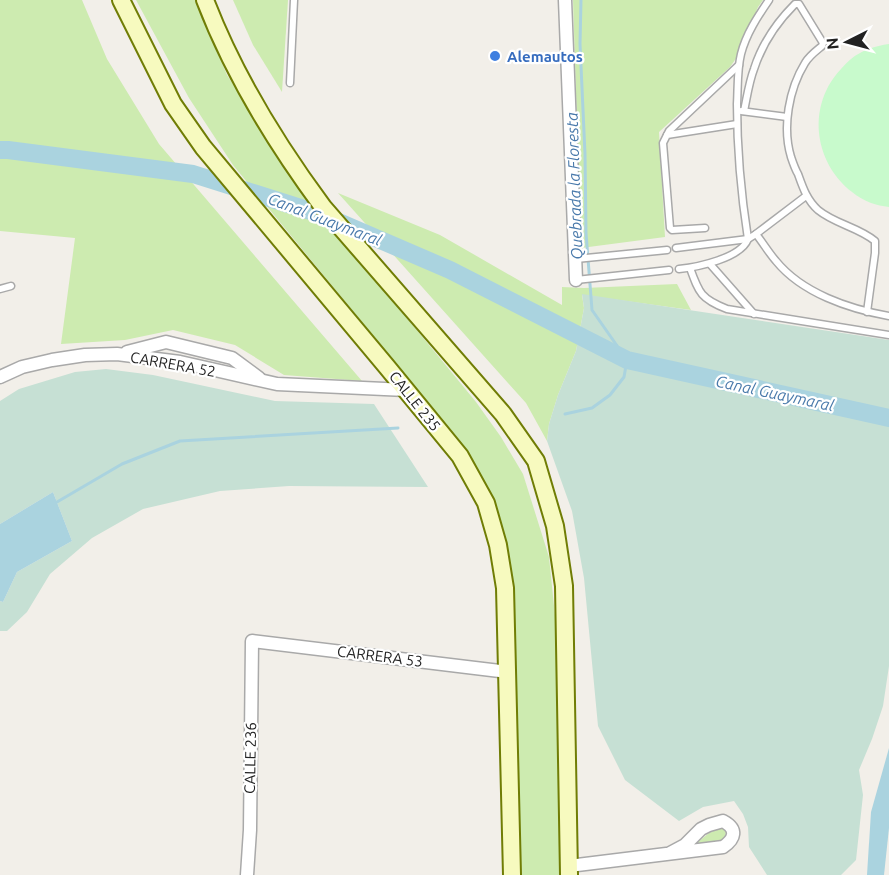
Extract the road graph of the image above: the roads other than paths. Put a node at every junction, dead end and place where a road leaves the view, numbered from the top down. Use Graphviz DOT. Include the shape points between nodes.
graph roads {
  1 [pos="121,0"];
  2 [pos="205,0"];
  3 [pos="294,0"];
  4 [pos="566,0"];
  5 [pos="769,0"];
  6 [pos="740,64"];
  7 [pos="290,83"];
  8 [pos="741,111"];
  9 [pos="788,117"];
  10 [pos="737,124"];
  11 [pos="667,135"];
  12 [pos="806,196"];
  13 [pos="705,228"];
  14 [pos="756,234"];
  15 [pos="748,239"];
  16 [pos="676,248"];
  17 [pos="667,249"];
  18 [pos="576,259"];
  19 [pos="710,264"];
  20 [pos="690,268"];
  21 [pos="679,269"];
  22 [pos="669,270"];
  23 [pos="576,280"];
  24 [pos="11,286"];
  25 [pos="0,289"];
  26 [pos="867,312"];
  27 [pos="754,314"];
  28 [pos="889,316"];
  29 [pos="889,335"];
  30 [pos="117,354"];
  31 [pos="232,358"];
  32 [pos="387,367"];
  33 [pos="229,374"];
  34 [pos="0,377"];
  35 [pos="264,382"];
  36 [pos="367,389"];
  37 [pos="406,390"];
  38 [pos="252,641"];
  39 [pos="508,672"];
  40 [pos="670,854"];
  41 [pos="569,870"];
  42 [pos="247,875"];
  43 [pos="512,875"];
  1 -- 32 [label="main road, CALLE 235" via="173,104 203,147"];
  2 -- 41 [label="main road" via="217,31 263,116 323,207 503,414 536,461 555,526 564,586"];
  3 -- 7 [label="lane"];
  4 -- 18 [label="street"];
  5 -- 6 [label="lane" via="741,53"];
  6 -- 8 [label="lane"];
  6 -- 11 [label="lane"];
  8 -- 9 [label="lane"];
  8 -- 9 [label="lane" via="768,38 783,16 799,4 823,43 806,62 794,88"];
  8 -- 10 [label="lane"];
  9 -- 12 [label="lane" via="790,156"];
  10 -- 11 [label="lane"];
  10 -- 15 [label="lane"];
  11 -- 13 [label="lane" via="663,143 670,228"];
  12 -- 14 [label="lane"];
  12 -- 26 [label="lane" via="827,217 875,241"];
  14 -- 15 [label="lane"];
  14 -- 26 [label="lane" via="776,262 806,287"];
  15 -- 16 [label="lane"];
  15 -- 19 [label="lane" via="744,247"];
  17 -- 18 [label="lane"];
  18 -- 23 [label="street"];
  19 -- 20 [label="lane"];
  19 -- 27 [label="lane"];
  20 -- 21 [label="lane"];
  20 -- 27 [label="lane" via="704,297 726,309"];
  22 -- 23 [label="lane"];
  24 -- 25 [label="lane"];
  26 -- 28 [label="lane"];
  27 -- 29 [label="lane"];
  30 -- 31 [label="street, CARRERA 52" via="166,342"];
  30 -- 33 [label="street, CARRERA 52" via="180,362"];
  30 -- 34 [label="street, CARRERA 52" via="52,360"];
  31 -- 33 [label="street, CARRERA 52" via="222,364"];
  31 -- 35 [label="street, CARRERA 52"];
  32 -- 36 [label="street" via="382,382"];
  32 -- 37 [label="main road, CALLE 235"];
  33 -- 35 [label="street, CARRERA 52"];
  35 -- 36 [label="street, CARRERA 52"];
  36 -- 37 [label="street, CARRERA 52"];
  37 -- 39 [label="main road, CALLE 235" via="460,456 486,503 505,588"];
  38 -- 39 [label="street, CARRERA 53"];
  38 -- 42 [label="street, CALLE 236"];
  39 -- 43 [label="main road, CALLE 235"];
  40 -- 40 [label="street" via="723,848 730,843 733,831 723,821 710,825"];
  40 -- 41 [label="street"];
}
